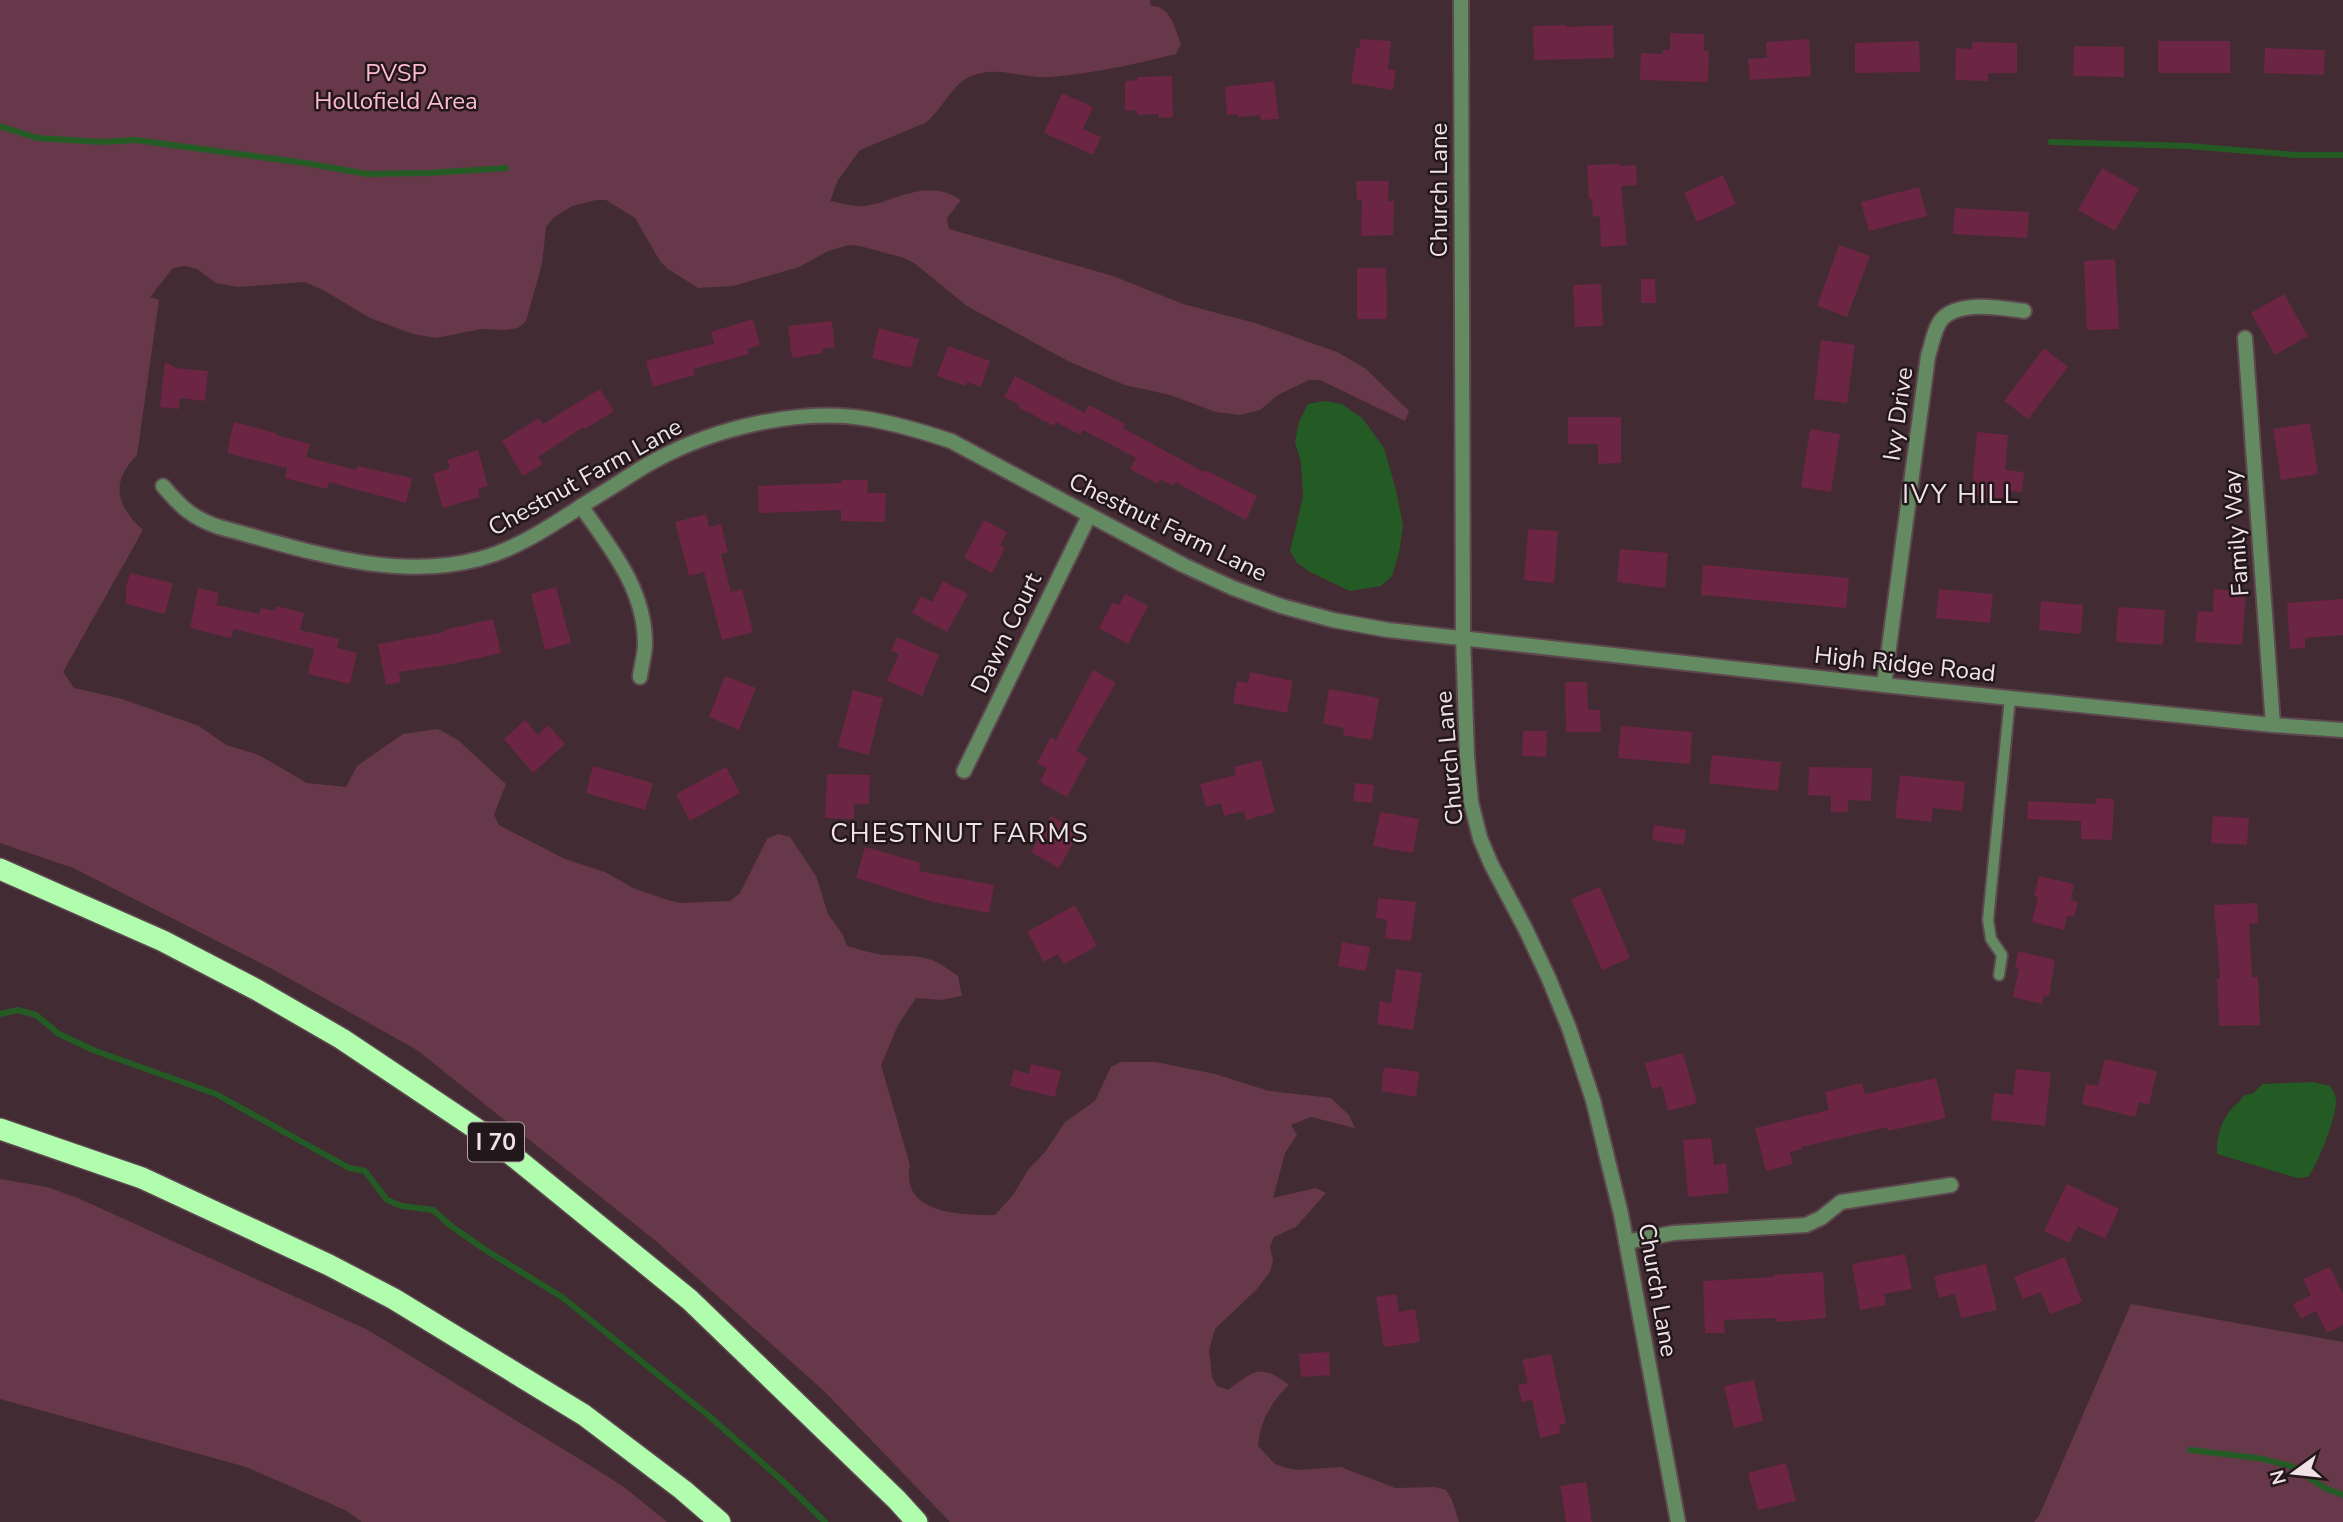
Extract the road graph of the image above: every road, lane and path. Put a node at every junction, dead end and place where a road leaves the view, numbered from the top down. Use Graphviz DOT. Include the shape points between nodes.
graph roads {
  1 [pos="1461,0"];
  2 [pos="2024,311"];
  3 [pos="2245,338"];
  4 [pos="163,486"];
  5 [pos="581,506"];
  6 [pos="1089,516"];
  7 [pos="1464,637"];
  8 [pos="640,677"];
  9 [pos="1884,685"];
  10 [pos="2010,698"];
  11 [pos="2273,724"];
  12 [pos="2343,730"];
  13 [pos="964,771"];
  14 [pos="0,869"];
  15 [pos="1999,975"];
  16 [pos="0,1129"];
  17 [pos="1951,1185"];
  18 [pos="1626,1241"];
  19 [pos="720,1522"];
  20 [pos="916,1522"];
  21 [pos="1678,1522"];
  1 -- 7 [label="street, Church Lane"];
  2 -- 9 [label="street, Ivy Drive" via="1972,308 1942,319 1935,334 1928,356"];
  3 -- 11 [label="street, Family Way"];
  4 -- 5 [label="street, Chestnut Farm Lane" via="201,521 349,561 387,566 478,559 538,534"];
  5 -- 6 [label="street, Chestnut Farm Lane" via="655,460 695,442 776,420 818,416 866,419 951,441"];
  5 -- 8 [label="street" via="637,594 645,646"];
  6 -- 7 [label="street, Chestnut Farm Lane" via="1183,565 1281,606 1355,624"];
  6 -- 13 [label="street, Dawn Court"];
  7 -- 9 [label="street, High Ridge Road"];
  7 -- 18 [label="street, Church Lane" via="1467,756 1480,838 1569,1028 1593,1100"];
  9 -- 10 [label="street, High Ridge Road"];
  10 -- 11 [label="street, High Ridge Road"];
  10 -- 15 [label="lane" via="1988,919 1991,939 2002,956"];
  11 -- 12 [label="street, High Ridge Road"];
  14 -- 20 [label="highway, I 70" via="163,941 259,990 342,1039 496,1142 690,1300"];
  16 -- 19 [label="highway" via="142,1178 394,1299 584,1415"];
  17 -- 18 [label="street" via="1841,1202 1806,1225 1673,1233"];
  18 -- 21 [label="street, Church Lane"];
}
